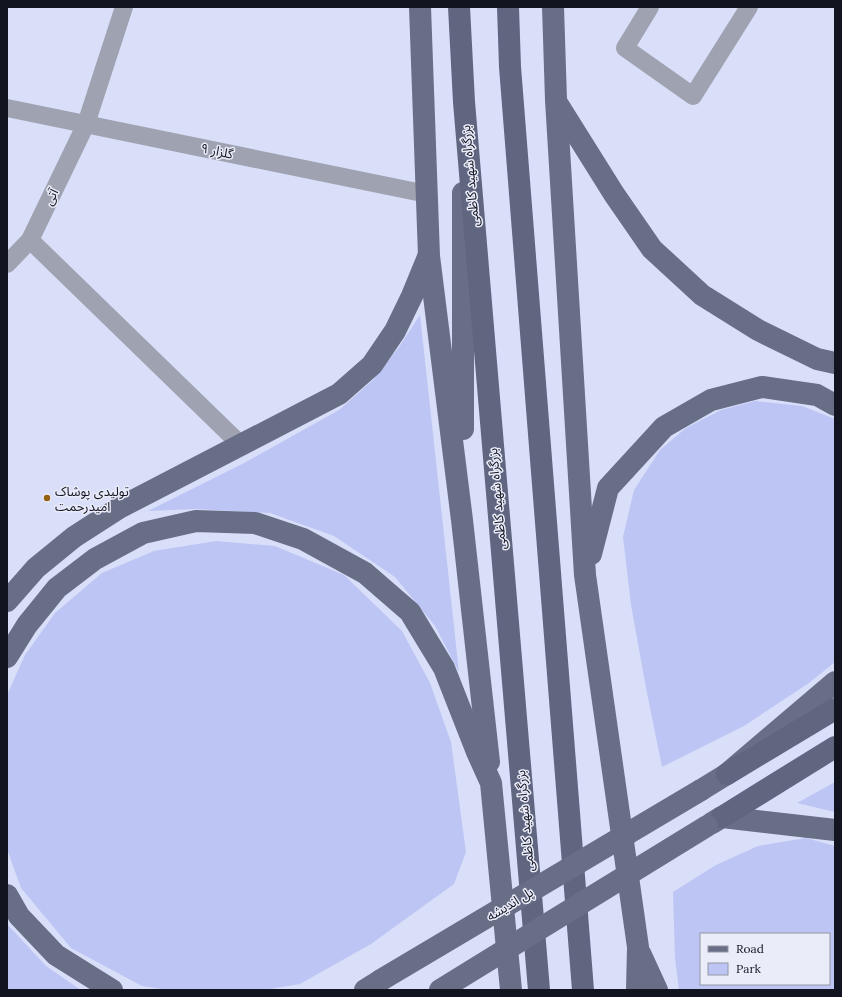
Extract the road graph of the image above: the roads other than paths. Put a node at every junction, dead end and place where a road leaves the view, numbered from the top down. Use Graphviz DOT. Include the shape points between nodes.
graph roads {
  1 [pos="124,7"];
  2 [pos="420,7"];
  3 [pos="459,7"];
  4 [pos="508,7"];
  5 [pos="553,7"];
  6 [pos="650,7"];
  7 [pos="749,7"];
  8 [pos="556,100"];
  9 [pos="464,102"];
  10 [pos="7,108"];
  11 [pos="86,124"];
  12 [pos="427,194"];
  13 [pos="30,240"];
  14 [pos="429,256"];
  15 [pos="7,264"];
  16 [pos="835,363"];
  17 [pos="835,405"];
  18 [pos="241,445"];
  19 [pos="462,520"];
  20 [pos="585,575"];
  21 [pos="7,601"];
  22 [pos="7,657"];
  23 [pos="835,682"];
  24 [pos="835,709"];
  25 [pos="835,747"];
  26 [pos="727,774"];
  27 [pos="492,783"];
  28 [pos="714,821"];
  29 [pos="835,830"];
  30 [pos="7,895"];
  31 [pos="638,947"];
  32 [pos="373,985"];
  33 [pos="112,990"];
  34 [pos="440,990"];
  35 [pos="511,990"];
  36 [pos="539,990"];
  37 [pos="583,990"];
  38 [pos="637,990"];
  39 [pos="657,990"];
  1 -- 11 [label="street, آتی"];
  2 -- 12 [label="main road"];
  3 -- 9 [label="highway, بزرگراه شهید کاظمی"];
  4 -- 37 [label="highway" via="510,67"];
  5 -- 8 [label="main road"];
  6 -- 7 [label="street" via="625,48 693,96"];
  8 -- 16 [label="main road" via="614,194 652,249 702,296 758,330 817,359"];
  8 -- 20 [label="main road"];
  9 -- 19 [label="main road"];
  9 -- 36 [label="highway, بزرگراه شهید کاظمی"];
  10 -- 11 [label="street, گلزار ۹"];
  11 -- 12 [label="street, گلزار ۹"];
  11 -- 13 [label="street, آتی"];
  12 -- 14 [label="main road"];
  13 -- 15 [label="street, آتی"];
  13 -- 18 [label="street"];
  14 -- 18 [label="main road" via="395,331 372,365 339,394"];
  14 -- 19 [label="main road"];
  17 -- 20 [label="main road" via="817,395 762,387 711,400 664,427 608,488"];
  18 -- 21 [label="main road" via="120,508 74,537 36,568"];
  19 -- 27 [label="main road"];
  20 -- 31 [label="main road"];
  22 -- 27 [label="main road" via="27,625 57,588 95,559 143,533 196,522 255,523 303,539 365,573 410,612 444,668"];
  23 -- 26 [label="main road, پل اندیشه"];
  24 -- 26 [label="highway"];
  25 -- 28 [label="highway"];
  26 -- 32 [label="main road, پل اندیشه, bridge"];
  27 -- 35 [label="main road"];
  28 -- 29 [label="main road"];
  28 -- 34 [label="main road, bridge"];
  30 -- 33 [label="main road" via="19,916 56,955"];
  31 -- 38 [label="main road"];
  31 -- 39 [label="main road"];
}
